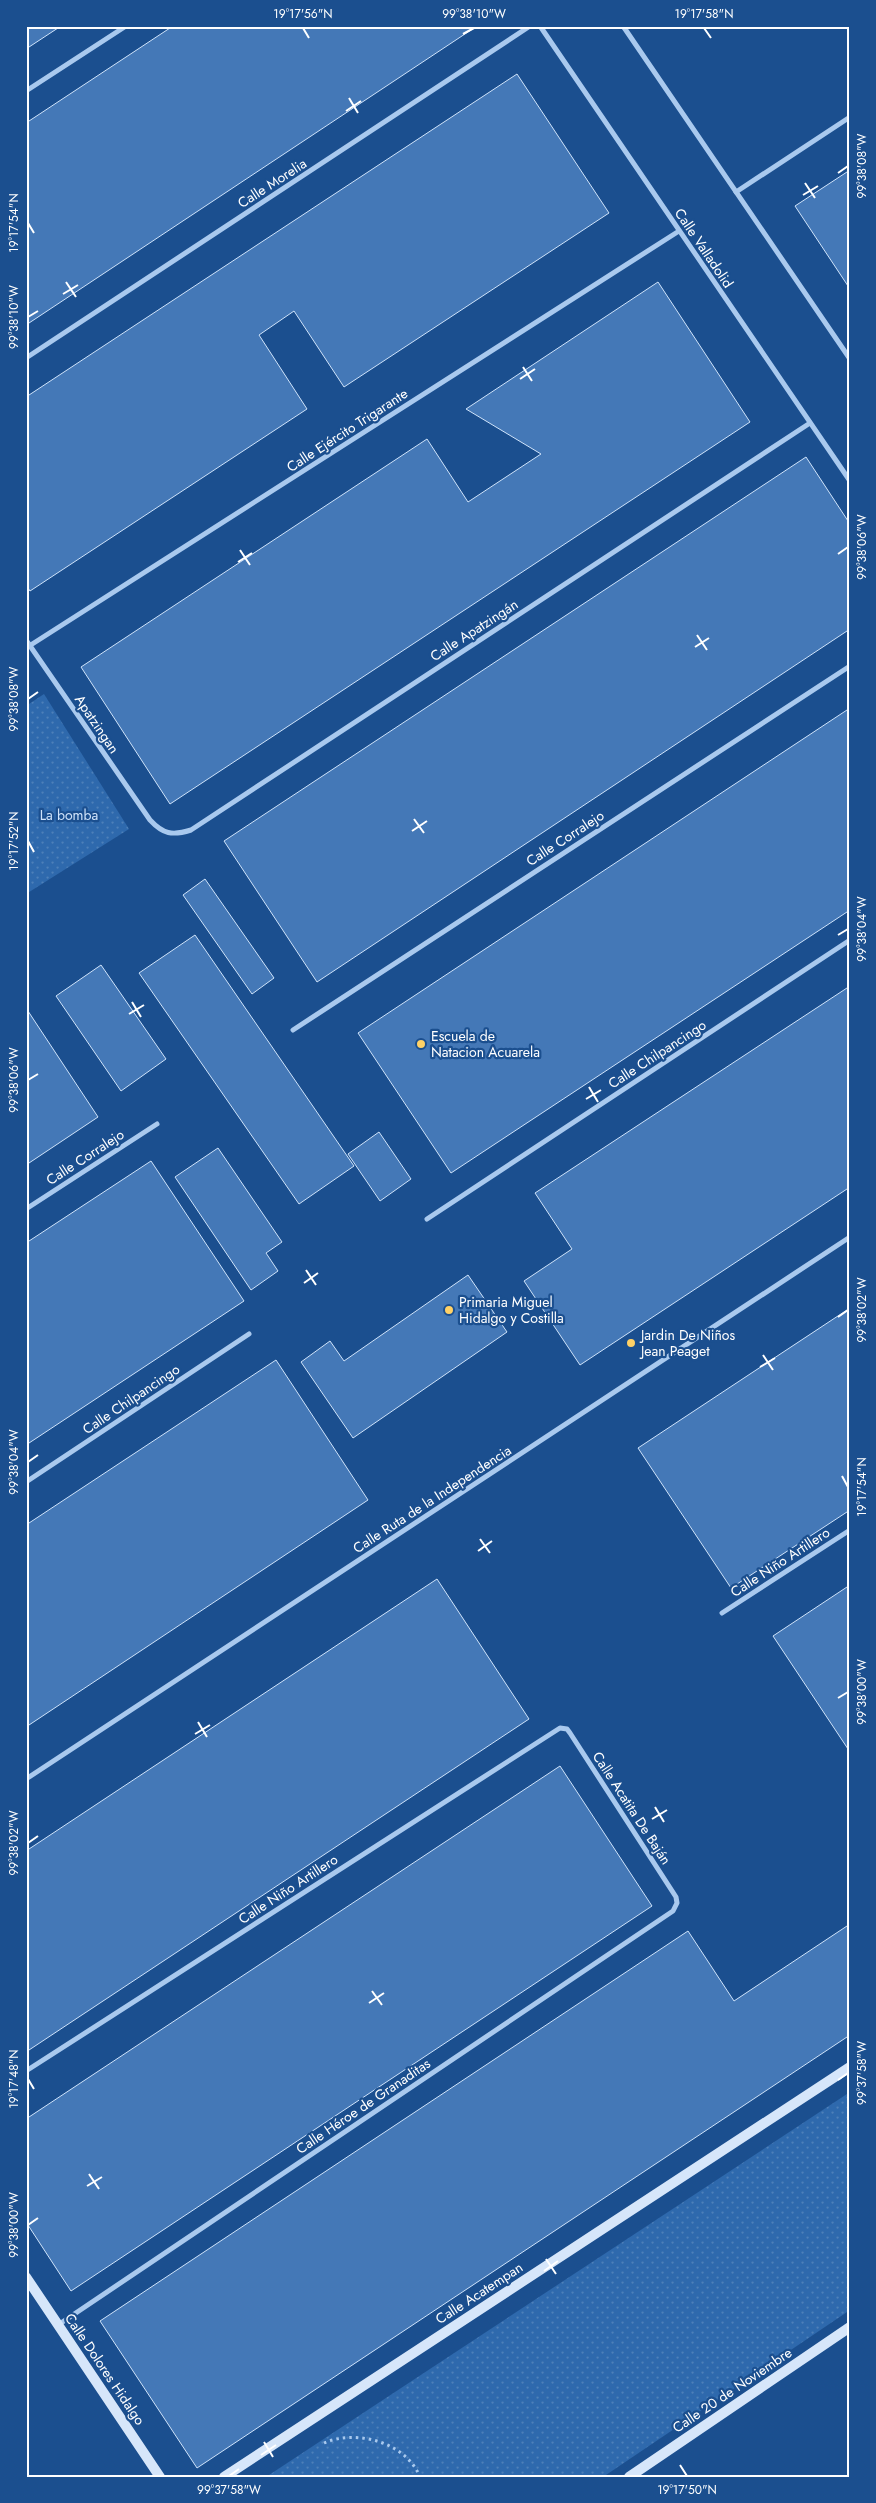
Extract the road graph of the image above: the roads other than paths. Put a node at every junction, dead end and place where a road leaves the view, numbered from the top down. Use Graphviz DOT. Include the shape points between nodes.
graph roads {
  1 [pos="126,26"];
  2 [pos="530,26"];
  3 [pos="540,26"];
  4 [pos="623,26"];
  5 [pos="26,91"];
  6 [pos="850,116"];
  7 [pos="736,192"];
  8 [pos="679,231"];
  9 [pos="26,358"];
  10 [pos="850,359"];
  11 [pos="810,423"];
  12 [pos="850,481"];
  13 [pos="26,640"];
  14 [pos="28,647"];
  15 [pos="850,666"];
  16 [pos="150,820"];
  17 [pos="850,940"];
  18 [pos="293,1030"];
  19 [pos="157,1124"];
  20 [pos="26,1209"];
  21 [pos="427,1219"];
  22 [pos="850,1237"];
  23 [pos="249,1334"];
  24 [pos="26,1482"];
  25 [pos="850,1530"];
  26 [pos="722,1613"];
  27 [pos="563,1728"];
  28 [pos="26,1779"];
  29 [pos="677,1903"];
  30 [pos="850,2067"];
  31 [pos="26,2071"];
  32 [pos="26,2278"];
  33 [pos="58,2325"];
  34 [pos="850,2327"];
  35 [pos="160,2477"];
  36 [pos="224,2477"];
  37 [pos="629,2477"];
  1 -- 5 [label="street"];
  2 -- 9 [label="street, Calle Morelia"];
  3 -- 8 [label="street, Calle Valladolid"];
  4 -- 7 [label="street"];
  6 -- 7 [label="street"];
  7 -- 10 [label="street"];
  8 -- 11 [label="street, Calle Valladolid"];
  8 -- 14 [label="street, Calle Ejército Trigarante"];
  11 -- 12 [label="street, Calle Valladolid"];
  11 -- 16 [label="street, Calle Apatzingán" via="191,830 168,834"];
  13 -- 14 [label="street, Apatzingan"];
  14 -- 16 [label="street, Apatzingan"];
  15 -- 18 [label="street, Calle Corralejo"];
  17 -- 21 [label="street, Calle Chilpancingo"];
  19 -- 20 [label="street, Calle Corralejo"];
  22 -- 28 [label="street, Calle Ruta de la Independencia"];
  23 -- 24 [label="street, Calle Chilpancingo"];
  25 -- 26 [label="street, Calle Niño Artillero"];
  27 -- 29 [label="street, Calle Acatita De Baján" via="575,1741 674,1893"];
  27 -- 31 [label="street, Calle Niño Artillero"];
  29 -- 33 [label="street, Calle Héroe de Granaditas" via="672,1911"];
  30 -- 36 [label="street, Calle Acatempan"];
  32 -- 33 [label="street, Calle Dolores Hidalgo"];
  33 -- 35 [label="street, Calle Dolores Hidalgo"];
  34 -- 37 [label="street, Calle 20 de Noviembre"];
}
